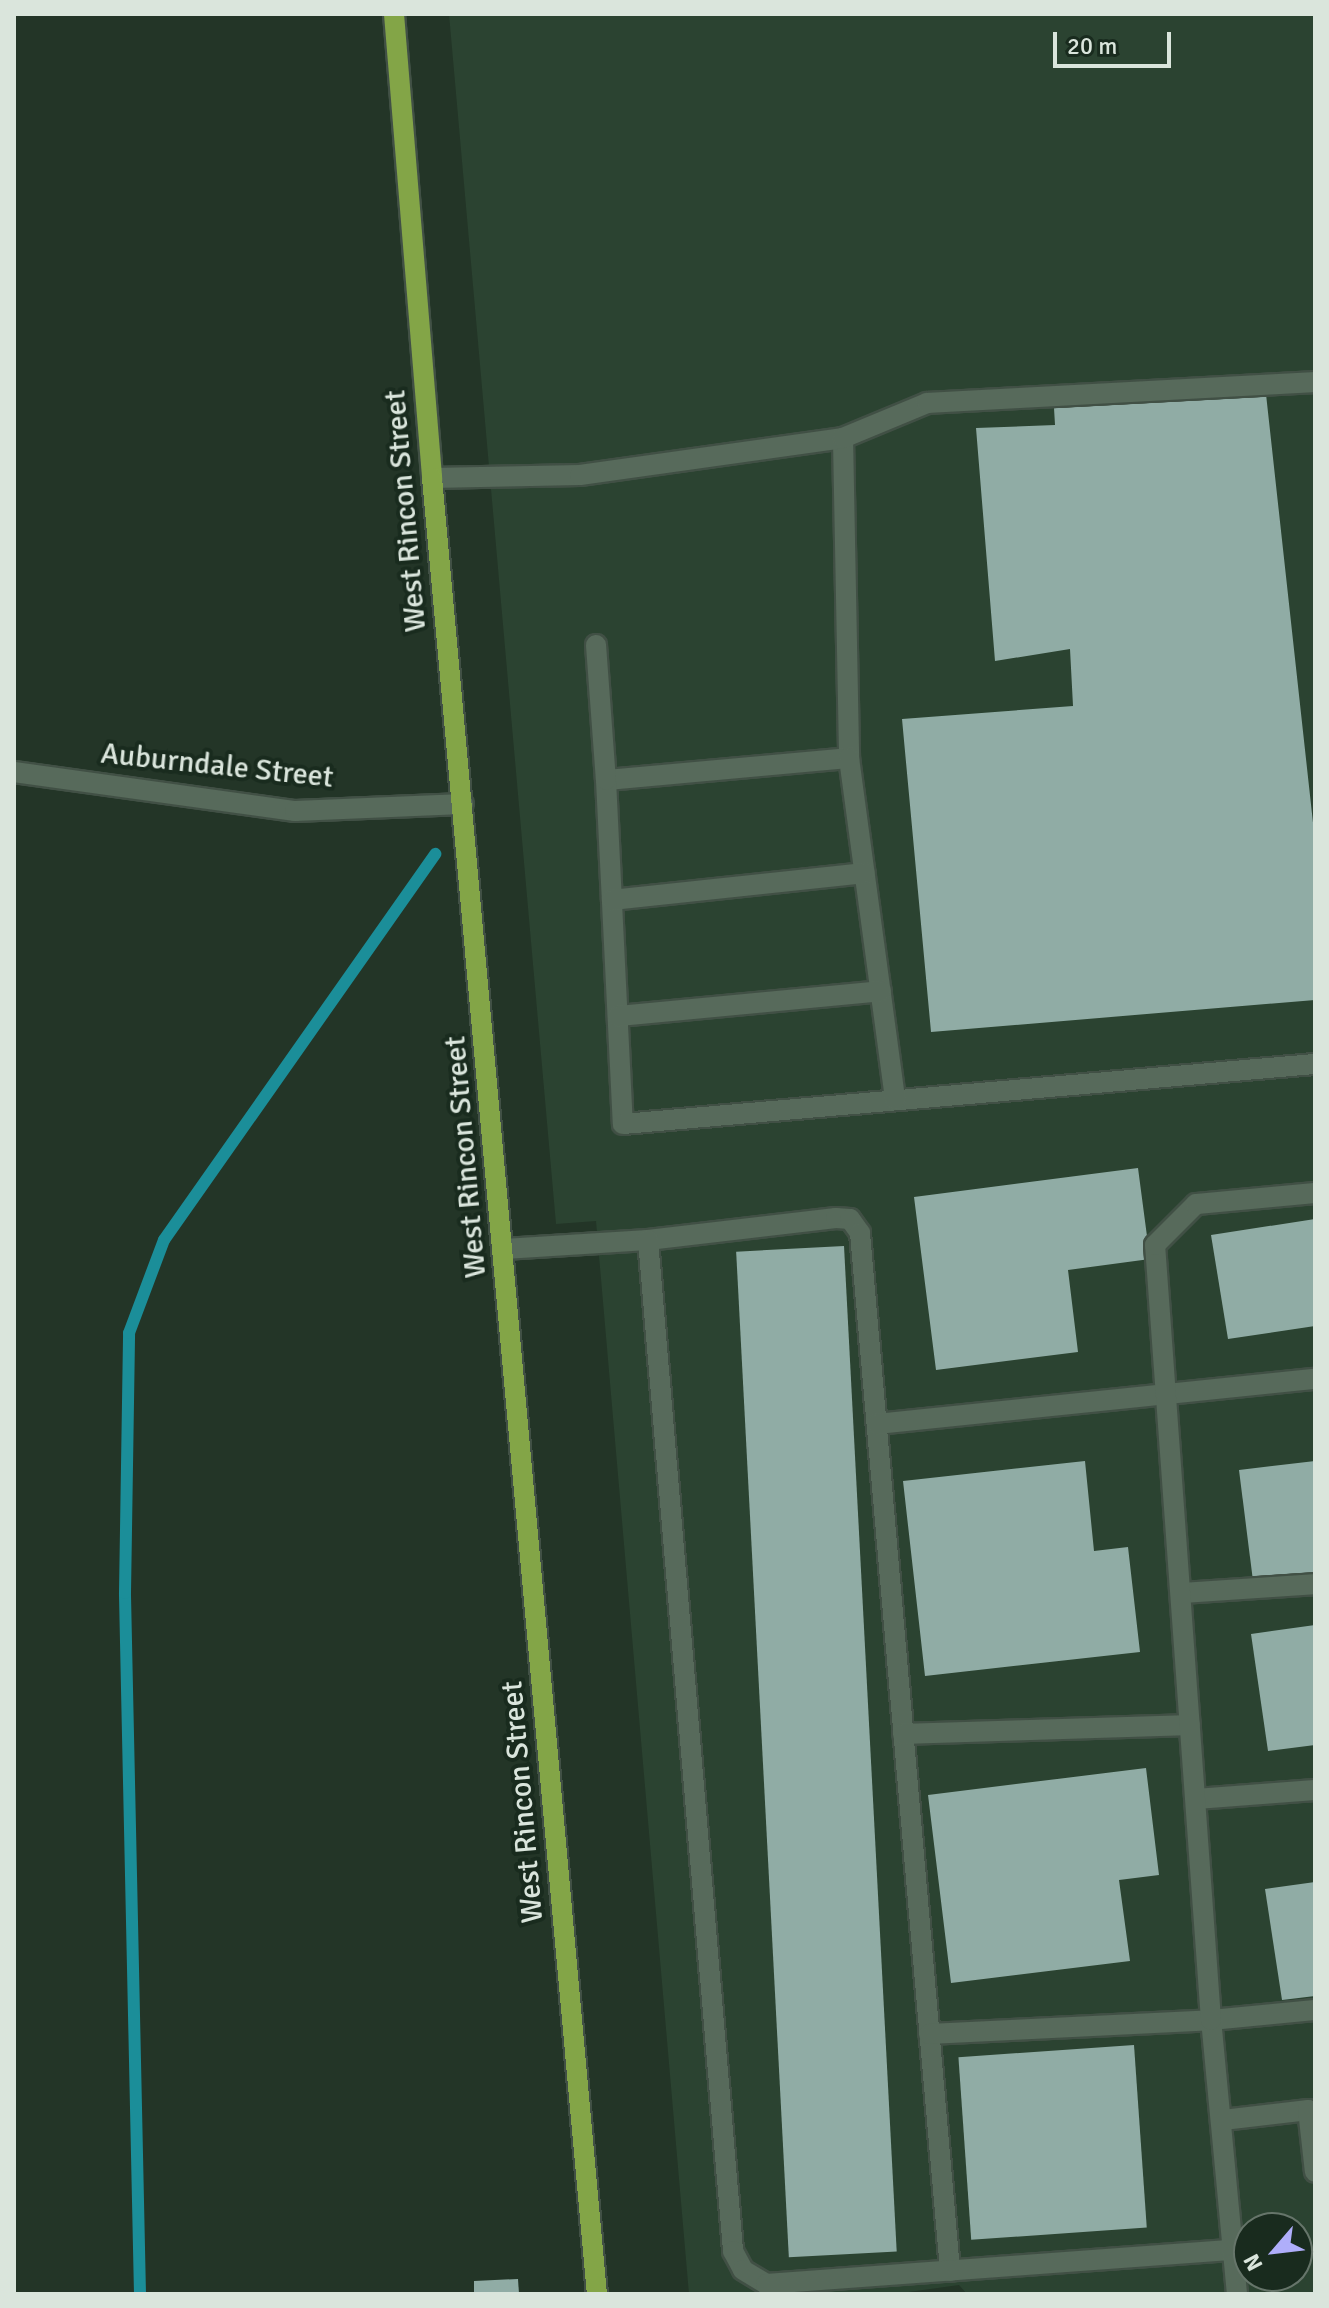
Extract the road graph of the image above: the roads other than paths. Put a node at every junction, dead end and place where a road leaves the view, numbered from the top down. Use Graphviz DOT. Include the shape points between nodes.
graph roads {
  1 [pos="394,14"];
  2 [pos="1315,382"];
  3 [pos="843,438"];
  4 [pos="432,478"];
  5 [pos="596,645"];
  6 [pos="849,758"];
  7 [pos="14,772"];
  8 [pos="606,780"];
  9 [pos="463,804"];
  10 [pos="865,873"];
  11 [pos="612,900"];
  12 [pos="881,991"];
  13 [pos="618,1016"];
  14 [pos="1315,1064"];
  15 [pos="895,1100"];
  16 [pos="1315,1193"];
  17 [pos="648,1240"];
  18 [pos="504,1249"];
  19 [pos="1315,1379"];
  20 [pos="1166,1393"];
  21 [pos="877,1424"];
  22 [pos="1315,1584"];
  23 [pos="1181,1593"];
  24 [pos="1190,1725"];
  25 [pos="903,1734"];
  26 [pos="1315,1790"];
  27 [pos="1196,1799"];
  28 [pos="1315,2010"];
  29 [pos="1211,2020"];
  30 [pos="929,2034"];
  31 [pos="1223,2120"];
  32 [pos="1315,2172"];
  33 [pos="1233,2250"];
  34 [pos="950,2271"];
  35 [pos="597,2294"];
  1 -- 4 [label="main road, West Rincon Street"];
  2 -- 3 [label="street" via="927,403"];
  3 -- 4 [label="street" via="580,475"];
  3 -- 6 [label="street"];
  4 -- 9 [label="main road, West Rincon Street"];
  5 -- 8 [label="street"];
  6 -- 8 [label="street"];
  6 -- 10 [label="street"];
  7 -- 9 [label="street, Auburndale Street" via="295,811"];
  8 -- 11 [label="street"];
  9 -- 18 [label="main road, West Rincon Street"];
  10 -- 11 [label="street"];
  10 -- 12 [label="street"];
  11 -- 13 [label="street"];
  12 -- 13 [label="street"];
  12 -- 15 [label="street"];
  13 -- 15 [label="street" via="623,1124"];
  14 -- 15 [label="street"];
  16 -- 20 [label="street" via="1196,1204 1155,1245"];
  17 -- 18 [label="street"];
  17 -- 21 [label="street" via="850,1219 860,1233"];
  17 -- 34 [label="street" via="733,2251 743,2270 766,2284"];
  18 -- 35 [label="main road, West Rincon Street"];
  19 -- 20 [label="street"];
  20 -- 21 [label="street"];
  20 -- 23 [label="street"];
  21 -- 25 [label="street"];
  22 -- 23 [label="street"];
  23 -- 24 [label="street"];
  24 -- 25 [label="street"];
  24 -- 27 [label="street"];
  25 -- 30 [label="street"];
  26 -- 27 [label="street"];
  27 -- 29 [label="street"];
  28 -- 29 [label="street"];
  29 -- 30 [label="street"];
  29 -- 31 [label="street"];
  30 -- 34 [label="street"];
  31 -- 32 [label="street" via="1308,2110"];
  31 -- 33 [label="street"];
  33 -- 34 [label="street"];
}
